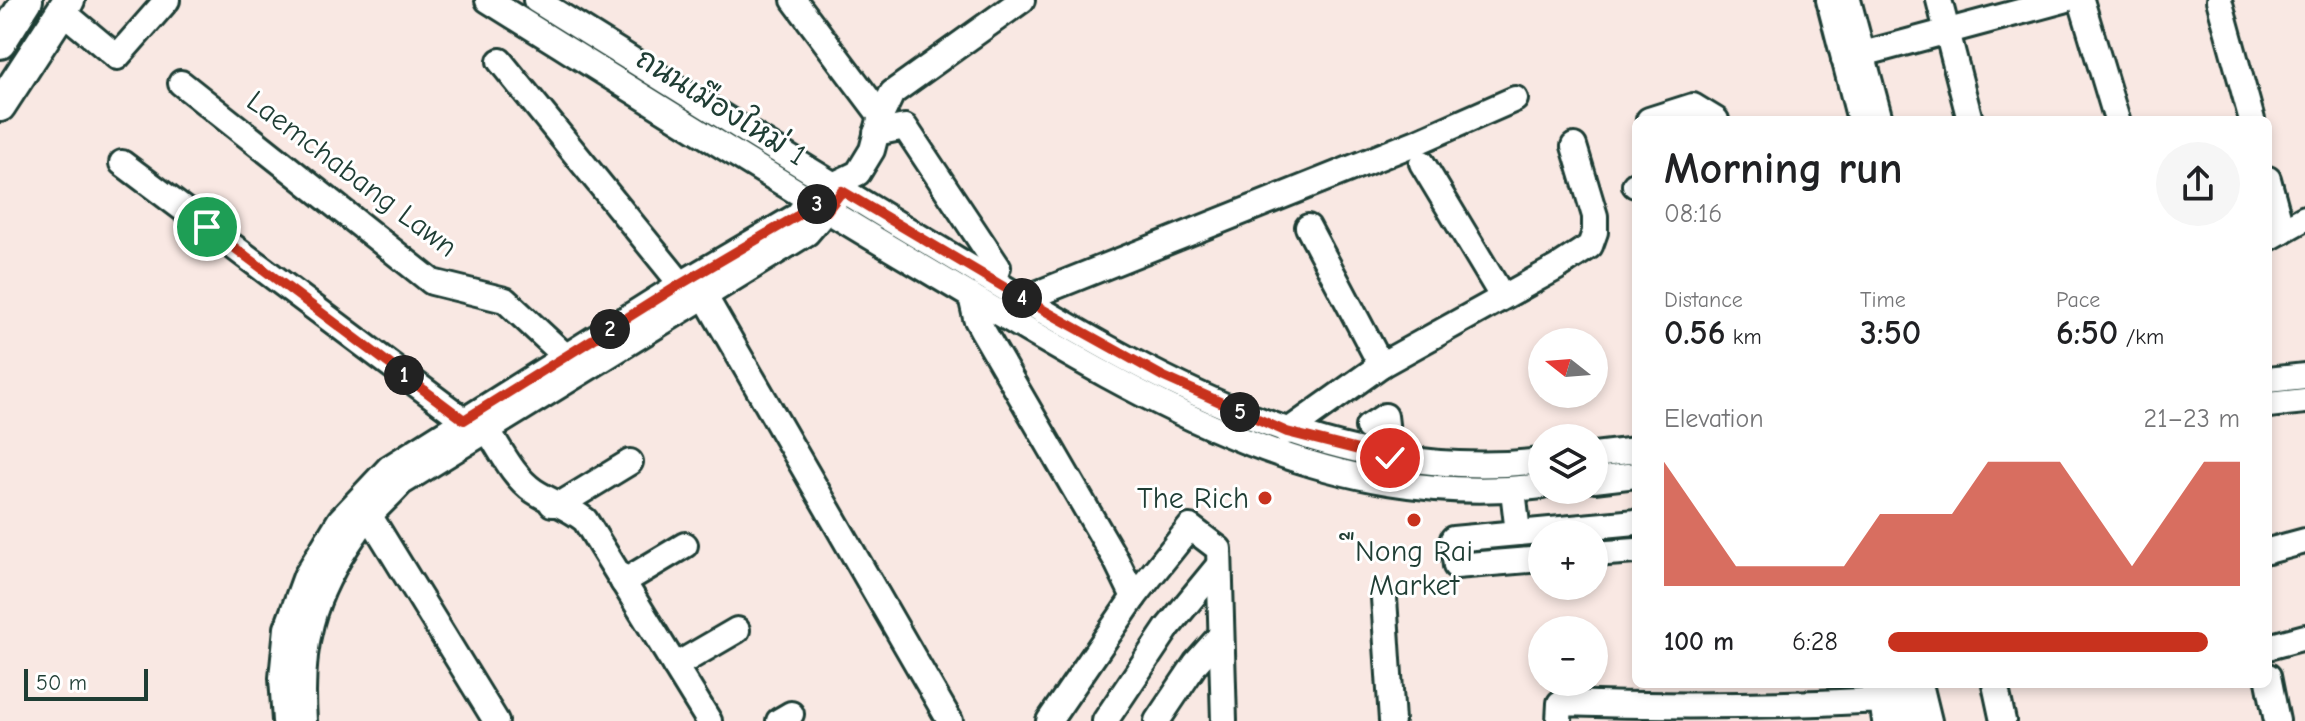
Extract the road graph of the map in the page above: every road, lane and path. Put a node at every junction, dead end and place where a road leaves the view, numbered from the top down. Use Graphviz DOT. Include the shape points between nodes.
graph roads {
  1 [pos="27,0"];
  2 [pos="167,0"];
  3 [pos="488,0"];
  4 [pos="536,0"];
  5 [pos="794,0"];
  6 [pos="1022,0"];
  7 [pos="1829,0"];
  8 [pos="1848,0"];
  9 [pos="1939,0"];
  10 [pos="2064,0"];
  11 [pos="2081,0"];
  12 [pos="2219,0"];
  13 [pos="65,5"];
  14 [pos="1947,31"];
  15 [pos="0,43"];
  16 [pos="1853,57"];
  17 [pos="500,61"];
  18 [pos="181,83"];
  19 [pos="1515,99"];
  20 [pos="0,106"];
  21 [pos="1662,116"];
  22 [pos="1709,116"];
  23 [pos="1861,116"];
  24 [pos="1969,116"];
  25 [pos="2116,116"];
  26 [pos="2251,116"];
  27 [pos="878,125"];
  28 [pos="1574,146"];
  29 [pos="122,163"];
  30 [pos="1422,163"];
  31 [pos="833,185"];
  32 [pos="819,206"];
  33 [pos="2272,211"];
  34 [pos="2305,218"];
  35 [pos="1308,227"];
  36 [pos="2275,235"];
  37 [pos="993,281"];
  38 [pos="681,284"];
  39 [pos="704,295"];
  40 [pos="971,296"];
  41 [pos="1502,296"];
  42 [pos="1024,299"];
  43 [pos="1381,365"];
  44 [pos="568,367"];
  45 [pos="2305,376"];
  46 [pos="2272,380"];
  47 [pos="2305,401"];
  48 [pos="2272,405"];
  49 [pos="1368,427"];
  50 [pos="476,428"];
  51 [pos="1287,432"];
  52 [pos="1632,450"];
  53 [pos="1608,453"];
  54 [pos="1390,458"];
  55 [pos="630,462"];
  56 [pos="1528,463"];
  57 [pos="1632,475"];
  58 [pos="1608,478"];
  59 [pos="1528,488"];
  60 [pos="1513,490"];
  61 [pos="561,504"];
  62 [pos="365,508"];
  63 [pos="1632,522"];
  64 [pos="1518,533"];
  65 [pos="2305,541"];
  66 [pos="685,545"];
  67 [pos="2272,550"];
  68 [pos="1632,551"];
  69 [pos="1608,553"];
  70 [pos="1528,560"];
  71 [pos="1219,565"];
  72 [pos="623,582"];
  73 [pos="1134,597"];
  74 [pos="1384,598"];
  75 [pos="737,630"];
  76 [pos="1221,635"];
  77 [pos="2305,637"];
  78 [pos="2272,646"];
  79 [pos="675,666"];
  80 [pos="1899,688"];
  81 [pos="1921,688"];
  82 [pos="1996,688"];
  83 [pos="2270,688"];
  84 [pos="1777,713"];
  85 [pos="1663,714"];
  86 [pos="285,721"];
  87 [pos="304,721"];
  88 [pos="496,721"];
  89 [pos="709,721"];
  90 [pos="950,721"];
  91 [pos="1049,721"];
  92 [pos="1105,721"];
  93 [pos="1157,721"];
  94 [pos="1224,721"];
  95 [pos="1392,721"];
  96 [pos="1559,721"];
  97 [pos="1885,721"];
  98 [pos="1907,721"];
  99 [pos="1929,721"];
  100 [pos="2003,721"];
  101 [pos="2277,721"];
  1 -- 15 [label="main road"];
  2 -- 13 [label="street" via="117,57"];
  3 -- 32 [label="street, ถนนเมืองใหม่ 1"];
  4 -- 31 [label="street, ถนนเมืองใหม่ 1"];
  5 -- 27 [label="street"];
  6 -- 27 [label="street" via="892,93"];
  7 -- 16 [label="street"];
  8 -- 16 [label="street"];
  9 -- 14 [label="street"];
  10 -- 14 [label="street"];
  11 -- 25 [label="street"];
  12 -- 26 [label="street"];
  13 -- 20 [label="main road"];
  14 -- 16 [label="street"];
  14 -- 24 [label="street"];
  16 -- 23 [label="street"];
  17 -- 38 [label="street"];
  18 -- 44 [label="street, Laemchabang Lawn" via="432,282 492,298"];
  19 -- 42 [label="street"];
  21 -- 22 [label="street" via="1693,106"];
  27 -- 31 [label="street" via="872,150 858,173"];
  27 -- 37 [label="street" via="905,127 998,267"];
  28 -- 41 [label="street" via="1595,216 1590,246"];
  29 -- 50 [label="street"];
  30 -- 41 [label="street"];
  31 -- 32 [label="street"];
  31 -- 37 [label="street, ถนนเมืองใหม่ 1"];
  32 -- 38 [label="street"];
  32 -- 39 [label="street" via="807,233"];
  32 -- 40 [label="street, ถนนเมืองใหม่ 1"];
  33 -- 36 [label="street"];
  34 -- 36 [label="street"];
  35 -- 43 [label="street"];
  37 -- 42 [label="street, ถนนเมืองใหม่ 1"];
  38 -- 44 [label="street"];
  39 -- 44 [label="street"];
  39 -- 90 [label="street"];
  40 -- 60 [label="street, ถนนเมืองใหม่ 1" via="1153,400 1232,437 1316,467 1385,483 1447,491"];
  40 -- 73 [label="street" via="983,331"];
  41 -- 43 [label="street"];
  42 -- 51 [label="street, ถนนเมืองใหม่ 1" via="1164,377"];
  43 -- 51 [label="street"];
  44 -- 50 [label="street"];
  45 -- 46 [label="street"];
  47 -- 48 [label="street"];
  49 -- 54 [label="street" via="1385,416"];
  50 -- 61 [label="street" via="523,482"];
  50 -- 62 [label="street"];
  51 -- 54 [label="street, ถนนเมืองใหม่ 1"];
  52 -- 53 [label="street"];
  54 -- 56 [label="street, ถนนเมืองใหม่ 1" via="1448,465"];
  55 -- 61 [label="street"];
  57 -- 58 [label="street"];
  59 -- 60 [label="street, ถนนเมืองใหม่ 1"];
  60 -- 64 [label="street"];
  61 -- 72 [label="street" via="585,520"];
  62 -- 86 [label="street" via="340,520 306,576 287,628"];
  62 -- 87 [label="street" via="323,585 306,633"];
  62 -- 88 [label="street"];
  63 -- 64 [label="street"];
  64 -- 70 [label="street" via="1453,539 1456,566"];
  65 -- 67 [label="street"];
  66 -- 72 [label="street"];
  68 -- 69 [label="street"];
  71 -- 73 [label="street" via="1219,549 1190,527"];
  71 -- 76 [label="street"];
  71 -- 92 [label="street" via="1168,627"];
  72 -- 79 [label="street"];
  73 -- 91 [label="street"];
  74 -- 95 [label="street"];
  75 -- 79 [label="street"];
  76 -- 93 [label="street"];
  76 -- 94 [label="street"];
  77 -- 78 [label="street"];
  79 -- 89 [label="street"];
  80 -- 98 [label="street"];
  81 -- 99 [label="street"];
  82 -- 100 [label="street"];
  83 -- 101 [label="street"];
  84 -- 85 [label="street"];
  84 -- 97 [label="street" via="1882,700"];
  85 -- 96 [label="street" via="1560,703"];
}
